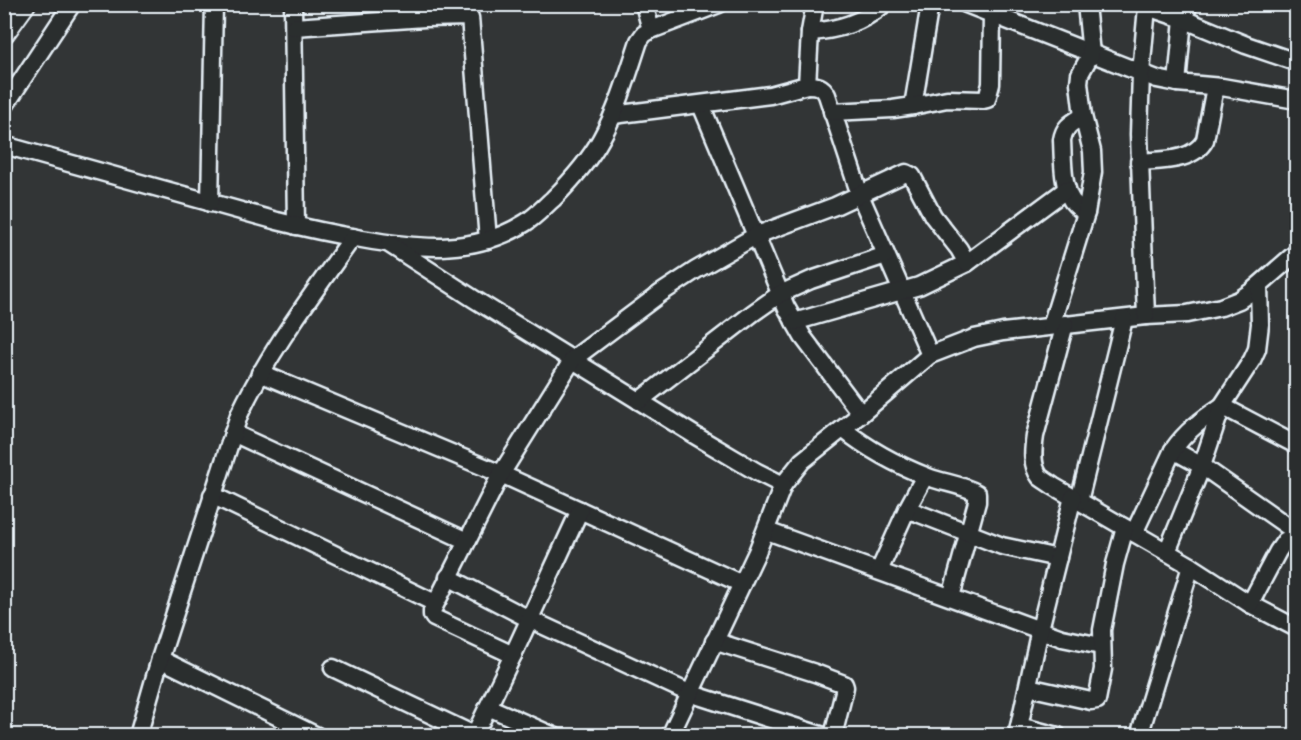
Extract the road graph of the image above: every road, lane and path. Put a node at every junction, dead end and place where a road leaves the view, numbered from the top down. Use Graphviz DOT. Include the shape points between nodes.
graph roads {
  1 [pos="25,4"];
  2 [pos="72,4"];
  3 [pos="214,4"];
  4 [pos="293,4"];
  5 [pos="644,4"];
  6 [pos="719,4"];
  7 [pos="815,4"];
  8 [pos="884,4"];
  9 [pos="930,4"];
  10 [pos="966,4"];
  11 [pos="1086,4"];
  12 [pos="1143,6"];
  13 [pos="470,11"];
  14 [pos="1186,12"];
  15 [pos="992,15"];
  16 [pos="294,27"];
  17 [pos="651,30"];
  18 [pos="810,32"];
  19 [pos="4,33"];
  20 [pos="1091,54"];
  21 [pos="1296,62"];
  22 [pos="1141,73"];
  23 [pos="1177,83"];
  24 [pos="807,85"];
  25 [pos="1215,87"];
  26 [pos="1296,100"];
  27 [pos="701,105"];
  28 [pos="913,106"];
  29 [pos="4,107"];
  30 [pos="832,112"];
  31 [pos="613,116"];
  32 [pos="1083,117"];
  33 [pos="4,145"];
  34 [pos="1139,162"];
  35 [pos="1067,189"];
  36 [pos="860,195"];
  37 [pos="210,203"];
  38 [pos="1086,213"];
  39 [pos="296,226"];
  40 [pos="757,236"];
  41 [pos="353,237"];
  42 [pos="488,240"];
  43 [pos="389,244"];
  44 [pos="1296,254"];
  45 [pos="886,255"];
  46 [pos="967,263"];
  47 [pos="1259,286"];
  48 [pos="902,291"];
  49 [pos="780,294"];
  50 [pos="1146,316"];
  51 [pos="1124,319"];
  52 [pos="794,322"];
  53 [pos="1058,325"];
  54 [pos="930,356"];
  55 [pos="573,359"];
  56 [pos="260,373"];
  57 [pos="639,401"];
  58 [pos="1222,406"];
  59 [pos="861,414"];
  60 [pos="843,429"];
  61 [pos="232,433"];
  62 [pos="1296,445"];
  63 [pos="1173,450"];
  64 [pos="1202,466"];
  65 [pos="501,474"];
  66 [pos="926,476"];
  67 [pos="783,485"];
  68 [pos="212,495"];
  69 [pos="1076,499"];
  70 [pos="907,509"];
  71 [pos="580,510"];
  72 [pos="1130,530"];
  73 [pos="767,531"];
  74 [pos="969,532"];
  75 [pos="1293,535"];
  76 [pos="467,541"];
  77 [pos="1167,552"];
  78 [pos="1058,558"];
  79 [pos="1191,566"];
  80 [pos="879,571"];
  81 [pos="448,577"];
  82 [pos="742,584"];
  83 [pos="951,597"];
  84 [pos="435,603"];
  85 [pos="1251,604"];
  86 [pos="530,619"];
  87 [pos="1296,628"];
  88 [pos="1040,629"];
  89 [pos="714,641"];
  90 [pos="1101,646"];
  91 [pos="513,655"];
  92 [pos="160,659"];
  93 [pos="333,668"];
  94 [pos="1028,687"];
  95 [pos="689,693"];
  96 [pos="488,707"];
  97 [pos="1018,731"];
  98 [pos="138,735"];
  99 [pos="317,735"];
  100 [pos="474,735"];
  101 [pos="554,735"];
  102 [pos="669,735"];
  103 [pos="824,735"];
  104 [pos="833,735"];
  105 [pos="1058,735"];
  106 [pos="1139,735"];
  1 -- 19 [label="main road"];
  2 -- 29 [label="street"];
  3 -- 37 [label="street"];
  4 -- 16 [label="street"];
  5 -- 17 [label="street"];
  6 -- 17 [label="street"];
  7 -- 18 [label="street"];
  8 -- 18 [label="street" via="853,24"];
  9 -- 28 [label="street"];
  10 -- 15 [label="street"];
  11 -- 20 [label="street"];
  12 -- 14 [label="street"];
  12 -- 22 [label="street"];
  13 -- 16 [label="street"];
  13 -- 42 [label="street"];
  14 -- 21 [label="street" via="1245,45"];
  14 -- 23 [label="street"];
  15 -- 20 [label="street"];
  15 -- 28 [label="street" via="991,84 987,99 946,99"];
  16 -- 39 [label="street"];
  17 -- 31 [label="street" via="639,41"];
  18 -- 24 [label="street"];
  20 -- 22 [label="street"];
  20 -- 32 [label="street" via="1079,78"];
  22 -- 23 [label="street"];
  22 -- 34 [label="street"];
  23 -- 25 [label="street"];
  24 -- 27 [label="street"];
  24 -- 30 [label="street" via="824,90"];
  25 -- 26 [label="street"];
  25 -- 34 [label="street" via="1205,140 1196,152 1175,159"];
  27 -- 31 [label="street"];
  27 -- 40 [label="street"];
  28 -- 30 [label="street"];
  30 -- 36 [label="street"];
  31 -- 42 [label="street" via="587,161 560,192 527,222"];
  32 -- 35 [label="street" via="1063,133"];
  32 -- 38 [label="street" via="1093,161"];
  33 -- 37 [label="street"];
  34 -- 50 [label="street"];
  35 -- 38 [label="street" via="1071,200"];
  35 -- 46 [label="street"];
  36 -- 40 [label="street"];
  36 -- 45 [label="street"];
  36 -- 46 [label="street" via="909,173 933,216"];
  37 -- 39 [label="street"];
  38 -- 53 [label="street"];
  39 -- 41 [label="street"];
  40 -- 49 [label="street"];
  40 -- 55 [label="street" via="661,293"];
  41 -- 43 [label="street"];
  41 -- 56 [label="street"];
  42 -- 43 [label="street" via="435,248"];
  43 -- 55 [label="street"];
  44 -- 47 [label="street"];
  45 -- 48 [label="street"];
  45 -- 49 [label="street"];
  46 -- 48 [label="street"];
  47 -- 50 [label="street" via="1221,307"];
  47 -- 58 [label="street" via="1257,349"];
  48 -- 52 [label="street"];
  48 -- 54 [label="street"];
  49 -- 52 [label="street"];
  49 -- 57 [label="street"];
  50 -- 51 [label="street"];
  51 -- 53 [label="street"];
  51 -- 69 [label="street"];
  52 -- 59 [label="street"];
  53 -- 54 [label="street" via="974,338"];
  53 -- 69 [label="street" via="1033,449 1041,477"];
  54 -- 59 [label="street"];
  55 -- 57 [label="street"];
  55 -- 65 [label="street"];
  56 -- 61 [label="street"];
  56 -- 65 [label="street"];
  57 -- 67 [label="street"];
  58 -- 62 [label="street"];
  58 -- 63 [label="street" via="1189,431"];
  58 -- 64 [label="street"];
  59 -- 60 [label="street"];
  60 -- 66 [label="street" via="887,459"];
  60 -- 67 [label="street" via="802,461"];
  61 -- 68 [label="street"];
  61 -- 76 [label="street"];
  63 -- 64 [label="street"];
  63 -- 72 [label="street"];
  64 -- 75 [label="street"];
  64 -- 77 [label="street"];
  65 -- 71 [label="street"];
  65 -- 76 [label="street"];
  66 -- 70 [label="street"];
  66 -- 74 [label="street" via="977,493"];
  67 -- 73 [label="street"];
  68 -- 84 [label="street"];
  68 -- 92 [label="street"];
  69 -- 72 [label="street"];
  69 -- 78 [label="street"];
  70 -- 74 [label="street"];
  70 -- 80 [label="street"];
  71 -- 82 [label="street"];
  71 -- 86 [label="street"];
  72 -- 77 [label="street"];
  72 -- 90 [label="street" via="1115,564"];
  73 -- 80 [label="street"];
  73 -- 82 [label="street"];
  74 -- 78 [label="street" via="1013,549"];
  74 -- 83 [label="street"];
  75 -- 85 [label="street"];
  76 -- 81 [label="street"];
  77 -- 79 [label="street"];
  78 -- 88 [label="street"];
  79 -- 85 [label="street"];
  79 -- 106 [label="street"];
  80 -- 83 [label="street"];
  81 -- 84 [label="street"];
  81 -- 86 [label="street"];
  82 -- 89 [label="street"];
  83 -- 88 [label="street"];
  84 -- 91 [label="street" via="434,618"];
  85 -- 87 [label="street"];
  86 -- 91 [label="street"];
  86 -- 95 [label="street"];
  88 -- 90 [label="street"];
  88 -- 94 [label="street"];
  89 -- 95 [label="street"];
  89 -- 104 [label="street" via="844,684"];
  90 -- 94 [label="street" via="1103,669 1096,701"];
  91 -- 96 [label="street"];
  92 -- 98 [label="street"];
  92 -- 99 [label="street"];
  93 -- 100 [label="street"];
  94 -- 97 [label="street"];
  95 -- 102 [label="street"];
  95 -- 103 [label="street"];
  96 -- 100 [label="street"];
  96 -- 101 [label="street"];
  97 -- 105 [label="street"];
}
